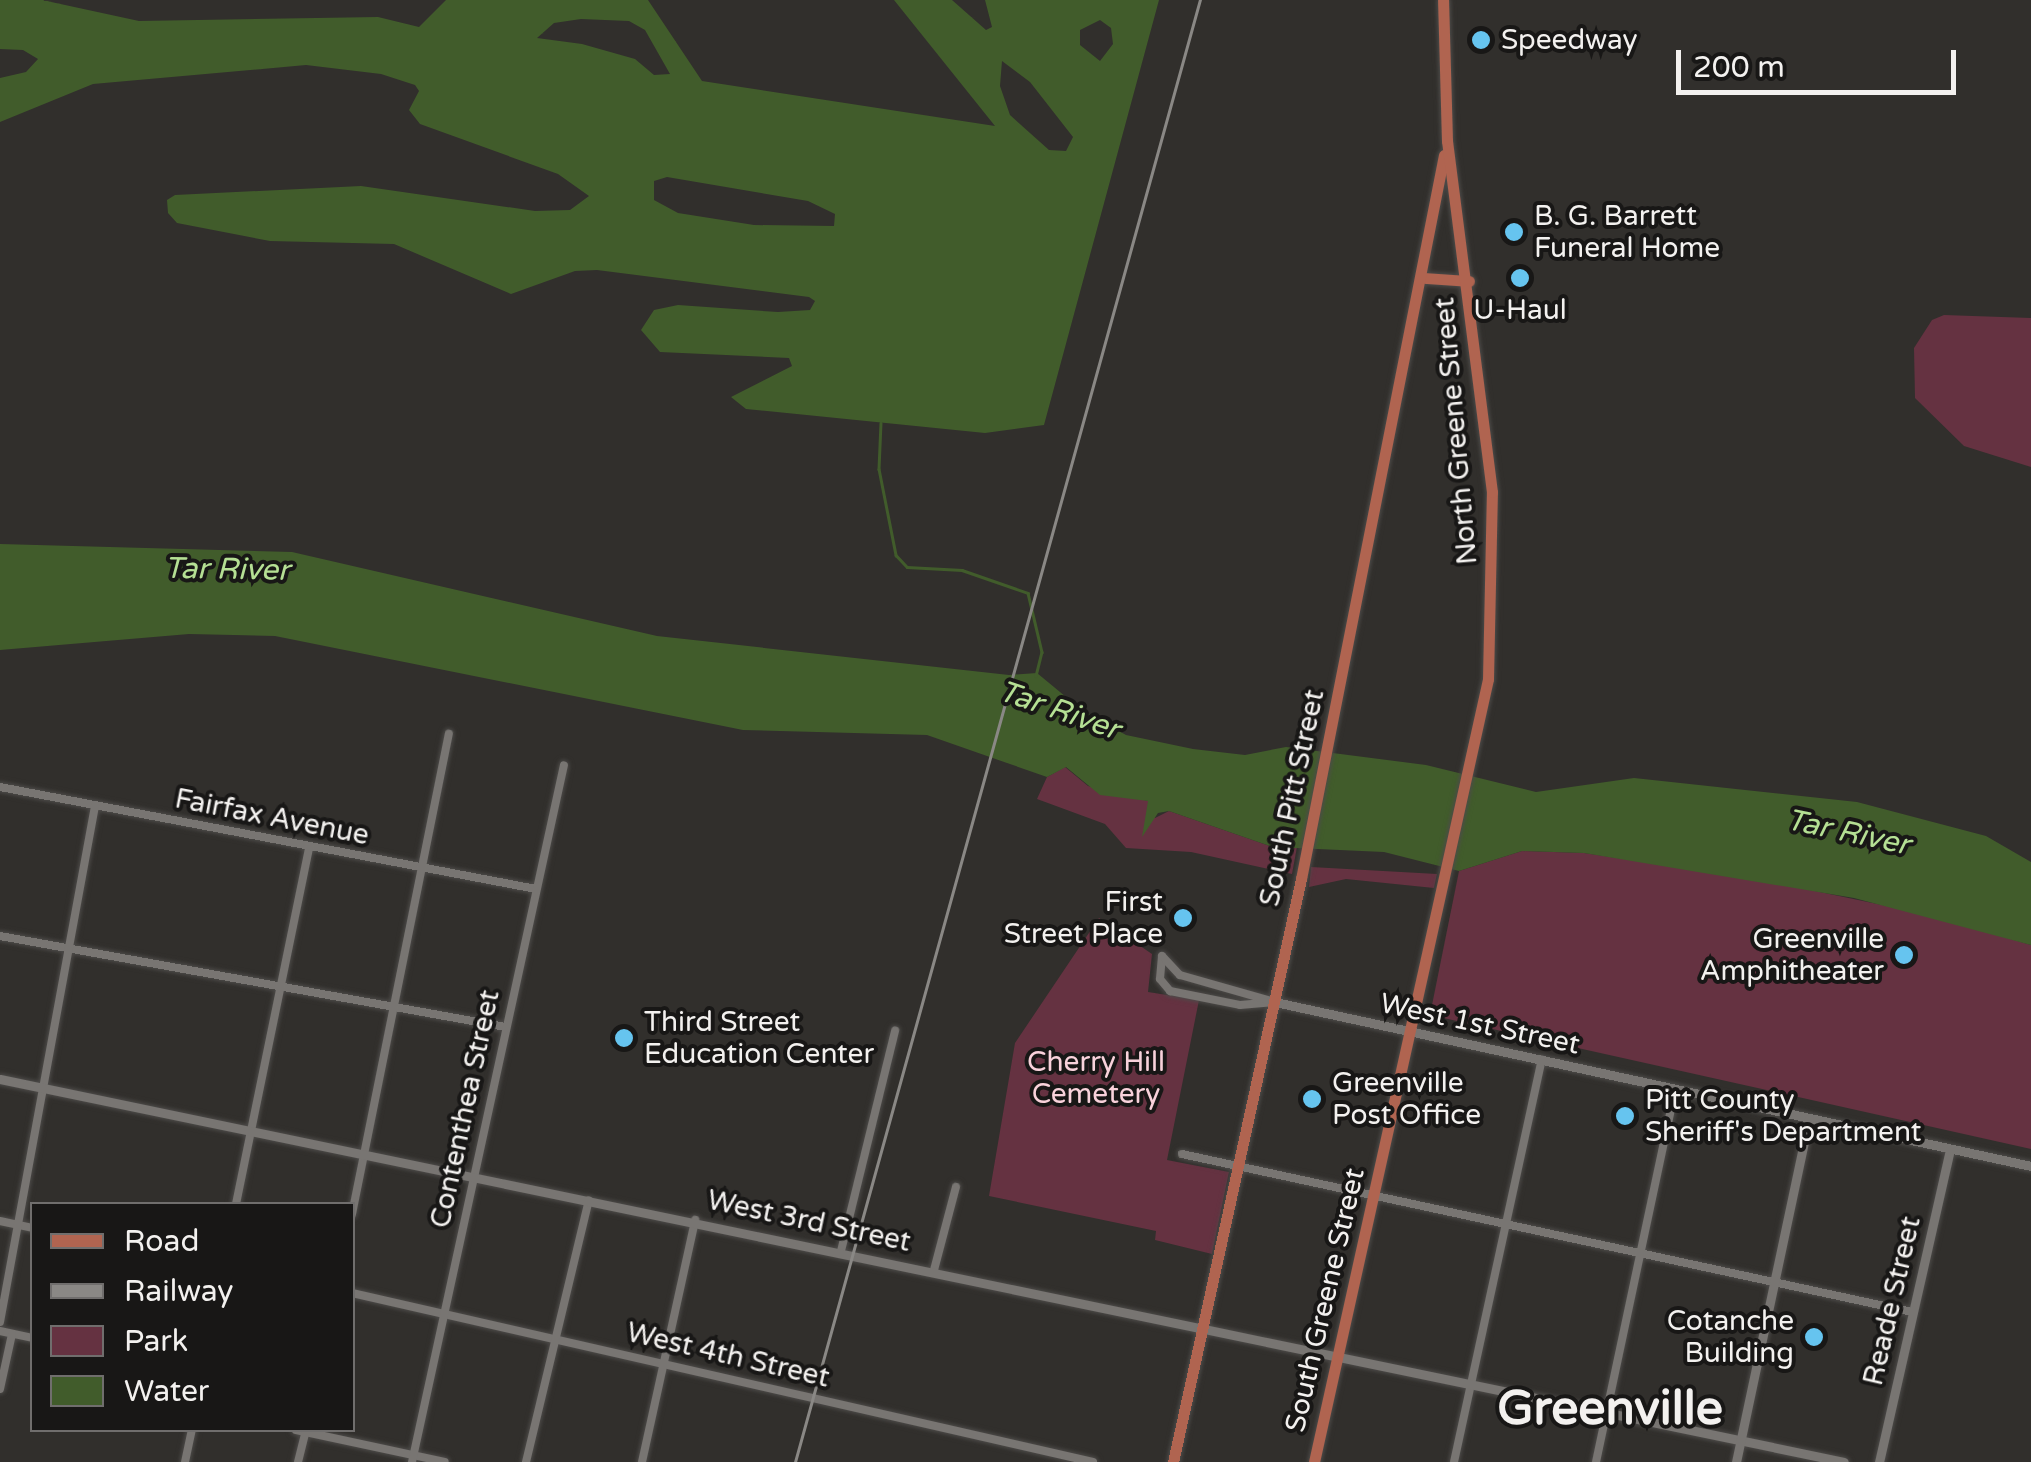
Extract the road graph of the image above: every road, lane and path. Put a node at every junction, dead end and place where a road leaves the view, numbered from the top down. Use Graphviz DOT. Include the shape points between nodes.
graph roads {
  1 [pos="1443,0"];
  2 [pos="1446,142"];
  3 [pos="1425,278"];
  4 [pos="1469,281"];
  5 [pos="449,734"];
  6 [pos="564,766"];
  7 [pos="0,787"];
  8 [pos="95,806"];
  9 [pos="309,846"];
  10 [pos="426,868"];
  11 [pos="536,890"];
  12 [pos="0,936"];
  13 [pos="70,948"];
  14 [pos="1178,973"];
  15 [pos="1163,984"];
  16 [pos="1221,984"];
  17 [pos="280,986"];
  18 [pos="1218,1001"];
  19 [pos="1275,1002"];
  20 [pos="397,1009"];
  21 [pos="506,1027"];
  22 [pos="895,1031"];
  23 [pos="1412,1032"];
  24 [pos="1542,1060"];
  25 [pos="0,1079"];
  26 [pos="42,1087"];
  27 [pos="1675,1090"];
  28 [pos="1809,1118"];
  29 [pos="253,1126"];
  30 [pos="1950,1149"];
  31 [pos="366,1152"];
  32 [pos="1182,1154"];
  33 [pos="1239,1166"];
  34 [pos="2031,1166"];
  35 [pos="474,1176"];
  36 [pos="956,1187"];
  37 [pos="1374,1195"];
  38 [pos="588,1200"];
  39 [pos="236,1202"];
  40 [pos="355,1202"];
  41 [pos="695,1220"];
  42 [pos="0,1221"];
  43 [pos="1506,1222"];
  44 [pos="18,1224"];
  45 [pos="30,1227"];
  46 [pos="841,1252"];
  47 [pos="1641,1252"];
  48 [pos="934,1270"];
  49 [pos="1775,1281"];
  50 [pos="355,1294"];
  51 [pos="1912,1312"];
  52 [pos="442,1315"];
  53 [pos="0,1322"];
  54 [pos="1204,1328"];
  55 [pos="0,1331"];
  56 [pos="12,1334"];
  57 [pos="30,1338"];
  58 [pos="555,1339"];
  59 [pos="1338,1356"];
  60 [pos="665,1361"];
  61 [pos="1471,1384"];
  62 [pos="0,1389"];
  63 [pos="1607,1412"];
  64 [pos="192,1432"];
  65 [pos="302,1432"];
  66 [pos="310,1432"];
  67 [pos="1740,1440"];
  68 [pos="412,1458"];
  69 [pos="185,1462"];
  70 [pos="298,1462"];
  71 [pos="444,1462"];
  72 [pos="526,1462"];
  73 [pos="642,1462"];
  74 [pos="1093,1462"];
  75 [pos="1172,1462"];
  76 [pos="1314,1462"];
  77 [pos="1454,1462"];
  78 [pos="1596,1462"];
  79 [pos="1736,1462"];
  80 [pos="1844,1462"];
  81 [pos="1879,1462"];
  1 -- 2 [label="main road, North Greene Street"];
  2 -- 3 [label="main road, South Pitt Street"];
  2 -- 4 [label="main road, North Greene Street"];
  3 -- 4 [label="main road"];
  3 -- 19 [label="main road, South Pitt Street"];
  4 -- 23 [label="main road, North Greene Street" via="1492,492 1488,679"];
  5 -- 10 [label="street"];
  6 -- 11 [label="street, Contenthea Street"];
  7 -- 8 [label="street, Fairfax Avenue"];
  8 -- 9 [label="street, Fairfax Avenue"];
  8 -- 13 [label="street"];
  9 -- 10 [label="street, Fairfax Avenue"];
  9 -- 17 [label="street"];
  10 -- 11 [label="street, Fairfax Avenue"];
  10 -- 20 [label="street"];
  11 -- 21 [label="street, Contenthea Street"];
  12 -- 13 [label="street"];
  13 -- 17 [label="street"];
  13 -- 26 [label="street"];
  14 -- 15 [label="street"];
  14 -- 15 [label="street" via="1162,956"];
  14 -- 16 [label="street"];
  15 -- 18 [label="street"];
  16 -- 18 [label="street"];
  16 -- 19 [label="street"];
  17 -- 20 [label="street"];
  17 -- 29 [label="street"];
  18 -- 19 [label="street"];
  19 -- 23 [label="street, West 1st Street"];
  19 -- 33 [label="main road, South Pitt Street"];
  20 -- 21 [label="street"];
  20 -- 31 [label="street"];
  21 -- 35 [label="street, Contenthea Street"];
  22 -- 46 [label="street"];
  23 -- 24 [label="street, West 1st Street"];
  23 -- 37 [label="main road, South Greene Street"];
  24 -- 27 [label="street, West 1st Street"];
  24 -- 43 [label="street"];
  25 -- 26 [label="street, West 3rd Street"];
  26 -- 29 [label="street, West 3rd Street"];
  26 -- 44 [label="street"];
  27 -- 28 [label="street, West 1st Street"];
  27 -- 47 [label="street"];
  28 -- 30 [label="street, West 1st Street"];
  28 -- 49 [label="street"];
  29 -- 31 [label="street, West 3rd Street"];
  29 -- 39 [label="street"];
  30 -- 34 [label="street, West 1st Street"];
  30 -- 51 [label="street, Reade Street"];
  31 -- 35 [label="street, West 3rd Street"];
  31 -- 40 [label="street"];
  32 -- 33 [label="street"];
  33 -- 37 [label="street"];
  33 -- 54 [label="main road, South Pitt Street"];
  35 -- 38 [label="street, West 3rd Street"];
  35 -- 52 [label="street, Contenthea Street"];
  36 -- 48 [label="street"];
  37 -- 43 [label="street"];
  37 -- 59 [label="main road, South Greene Street"];
  38 -- 41 [label="street, West 3rd Street"];
  38 -- 58 [label="street"];
  41 -- 46 [label="street, West 3rd Street"];
  41 -- 60 [label="street"];
  42 -- 44 [label="street"];
  43 -- 47 [label="street"];
  43 -- 61 [label="street"];
  44 -- 45 [label="street"];
  44 -- 53 [label="street"];
  46 -- 48 [label="street, West 3rd Street"];
  47 -- 49 [label="street"];
  47 -- 63 [label="street"];
  48 -- 54 [label="street, West 3rd Street"];
  49 -- 51 [label="street"];
  49 -- 67 [label="street"];
  50 -- 52 [label="street, West 4th Street"];
  51 -- 81 [label="street, Reade Street"];
  52 -- 58 [label="street, West 4th Street"];
  52 -- 68 [label="street, Contenthea Street"];
  54 -- 59 [label="street, West 3rd Street"];
  54 -- 75 [label="main road, South Pitt Street"];
  55 -- 56 [label="street"];
  56 -- 57 [label="street"];
  56 -- 62 [label="street"];
  58 -- 60 [label="street, West 4th Street"];
  58 -- 72 [label="street"];
  59 -- 61 [label="street, West 3rd Street"];
  59 -- 76 [label="main road, South Greene Street"];
  60 -- 73 [label="street"];
  60 -- 74 [label="street, West 4th Street"];
  61 -- 63 [label="street, West 3rd Street"];
  61 -- 77 [label="street"];
  63 -- 67 [label="street, West 3rd Street"];
  63 -- 78 [label="street"];
  64 -- 69 [label="street"];
  65 -- 70 [label="street"];
  66 -- 68 [label="street"];
  67 -- 79 [label="street"];
  67 -- 80 [label="street, West 3rd Street"];
  68 -- 71 [label="street"];
}
